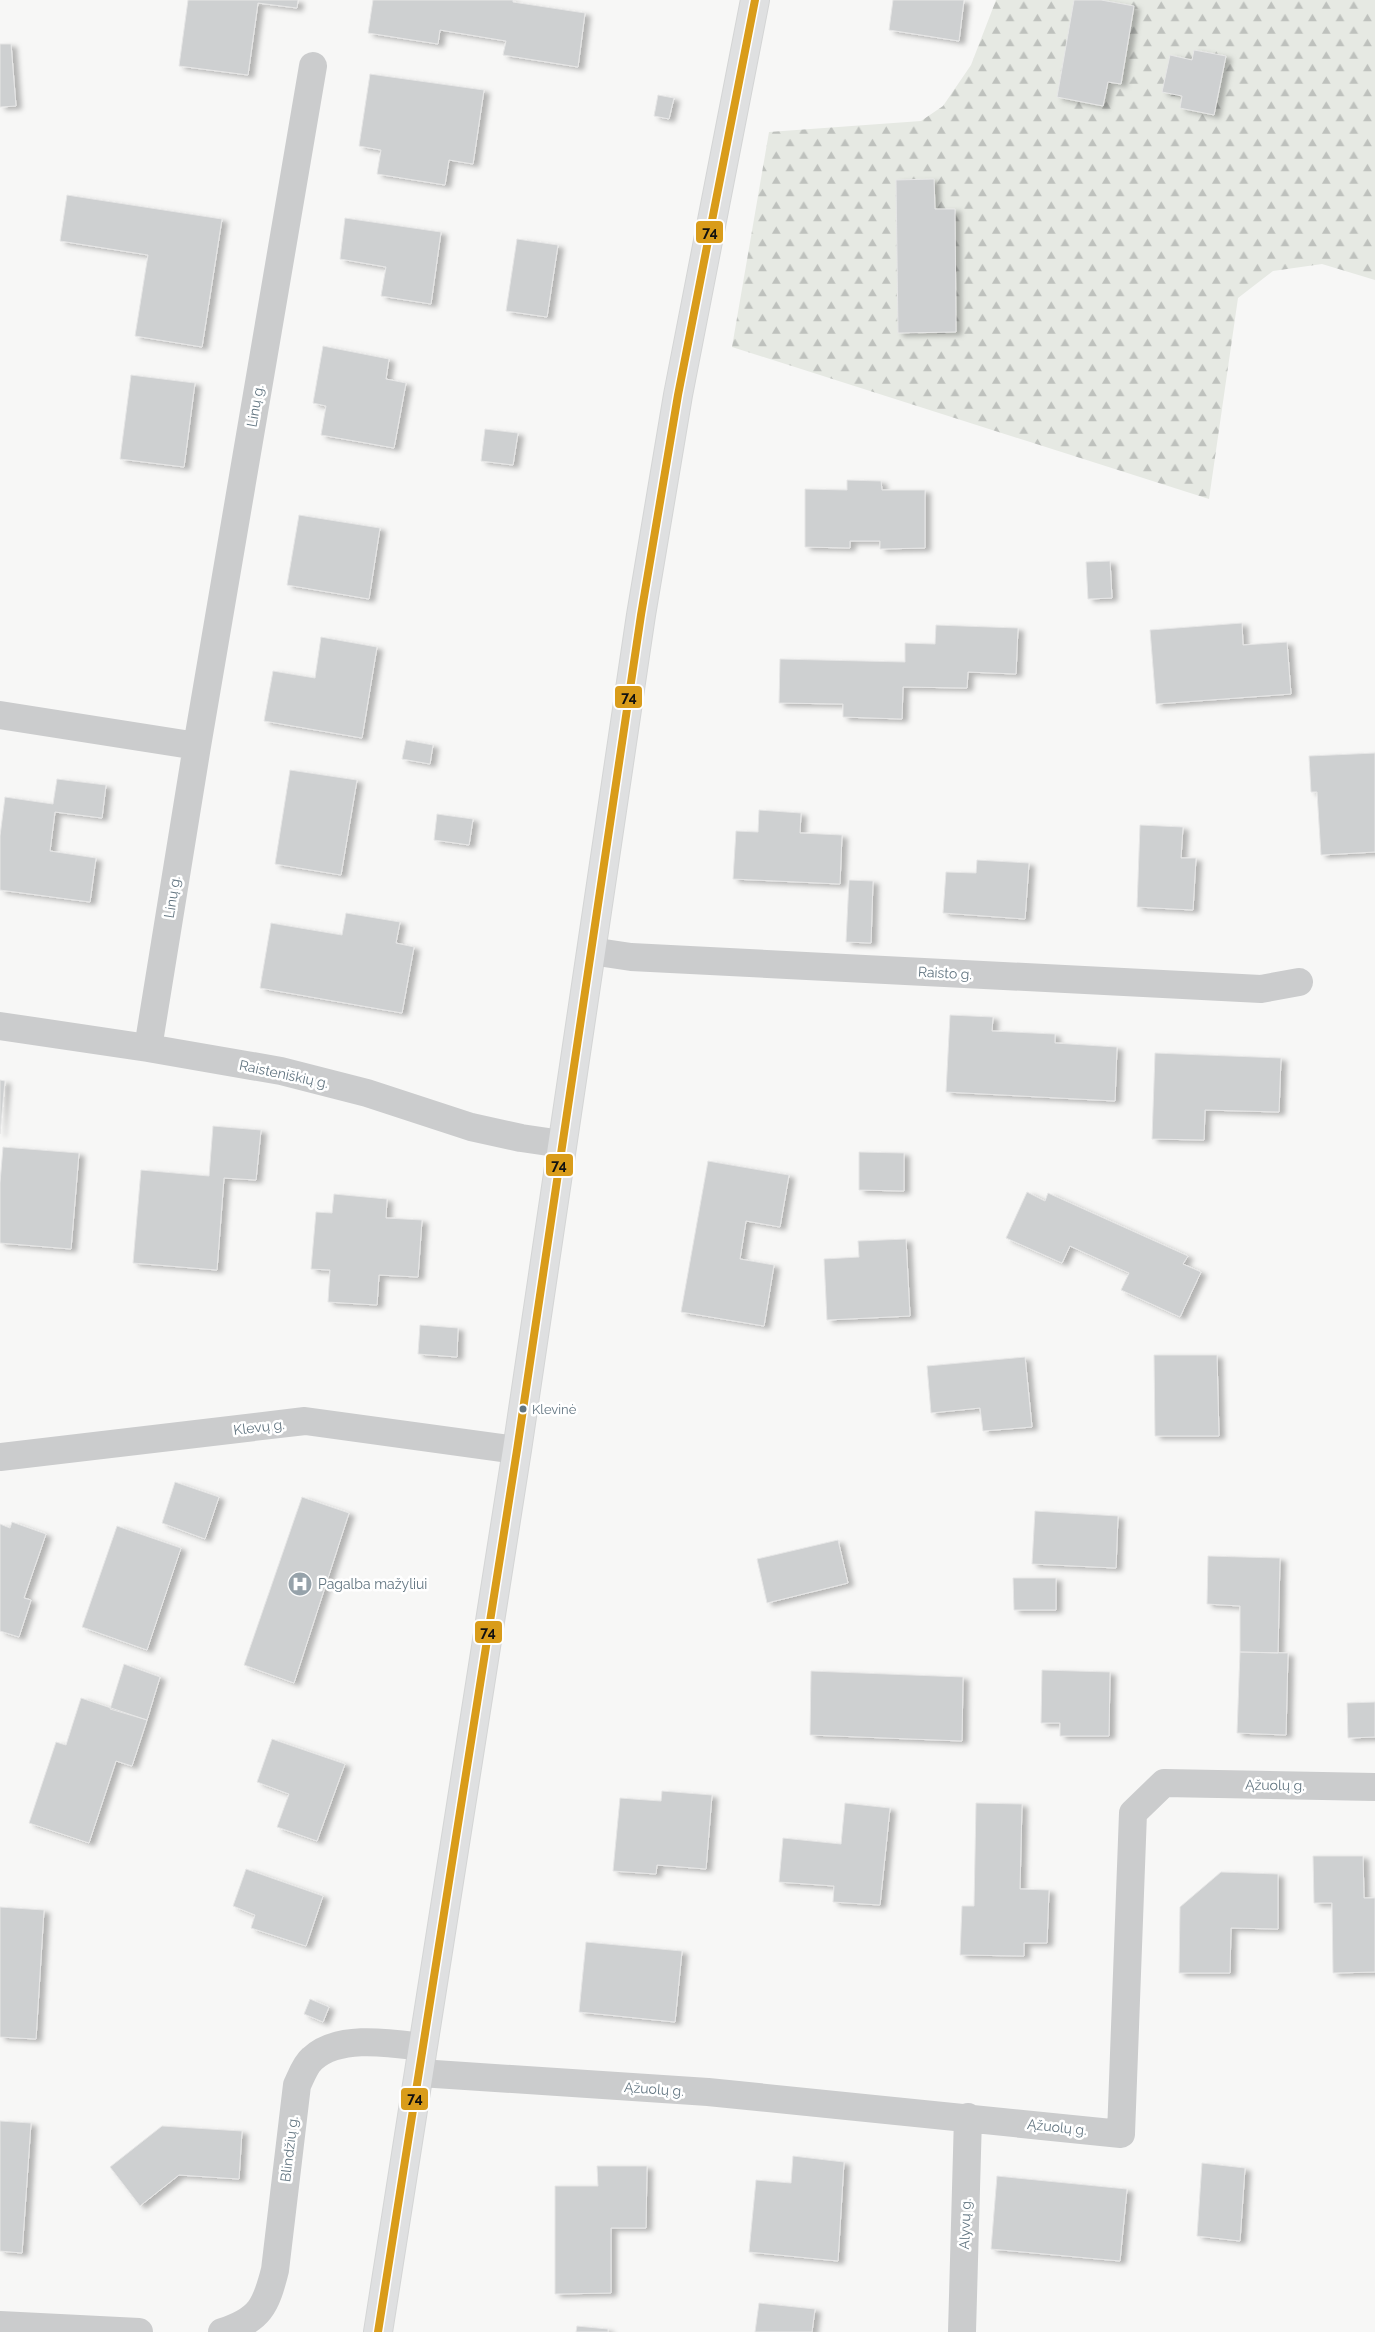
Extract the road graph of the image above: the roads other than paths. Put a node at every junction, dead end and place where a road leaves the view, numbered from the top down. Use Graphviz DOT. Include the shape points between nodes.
graph roads {
  1 [pos="755,0"];
  2 [pos="313,66"];
  3 [pos="0,715"];
  4 [pos="196,746"];
  5 [pos="591,951"];
  6 [pos="1299,982"];
  7 [pos="0,1026"];
  8 [pos="148,1048"];
  9 [pos="562,1144"];
  10 [pos="517,1450"];
  11 [pos="0,1457"];
  12 [pos="1375,1787"];
  13 [pos="423,2047"];
  14 [pos="420,2073"];
  15 [pos="968,2117"];
  16 [pos="0,2325"];
  17 [pos="139,2332"];
  18 [pos="222,2332"];
  19 [pos="378,2332"];
  20 [pos="962,2332"];
  1 -- 5 [label="main road" via="678,395 641,615"];
  2 -- 4 [label="street, Linų g."];
  3 -- 4 [label="street"];
  4 -- 8 [label="street, Linų g."];
  5 -- 6 [label="street, Raisto g." via="630,957 1261,988"];
  5 -- 9 [label="main road"];
  7 -- 8 [label="street, Raisteniškių g."];
  8 -- 9 [label="street, Raisteniškių g." via="280,1071 367,1092 471,1127"];
  9 -- 10 [label="main road"];
  10 -- 11 [label="street, Klevų g." via="305,1421"];
  10 -- 13 [label="main road"];
  12 -- 15 [label="street, Ąžuolų g." via="1164,1783 1133,1814 1122,2134"];
  13 -- 14 [label="main road"];
  13 -- 18 [label="street, Blindžių g." via="375,2041 333,2046 311,2059 297,2085 275,2270 268,2299 256,2315 236,2328"];
  14 -- 15 [label="street, Ąžuolų g." via="708,2092"];
  14 -- 19 [label="main road"];
  15 -- 20 [label="street, Alyvų g."];
  16 -- 17 [label="street"];
}
